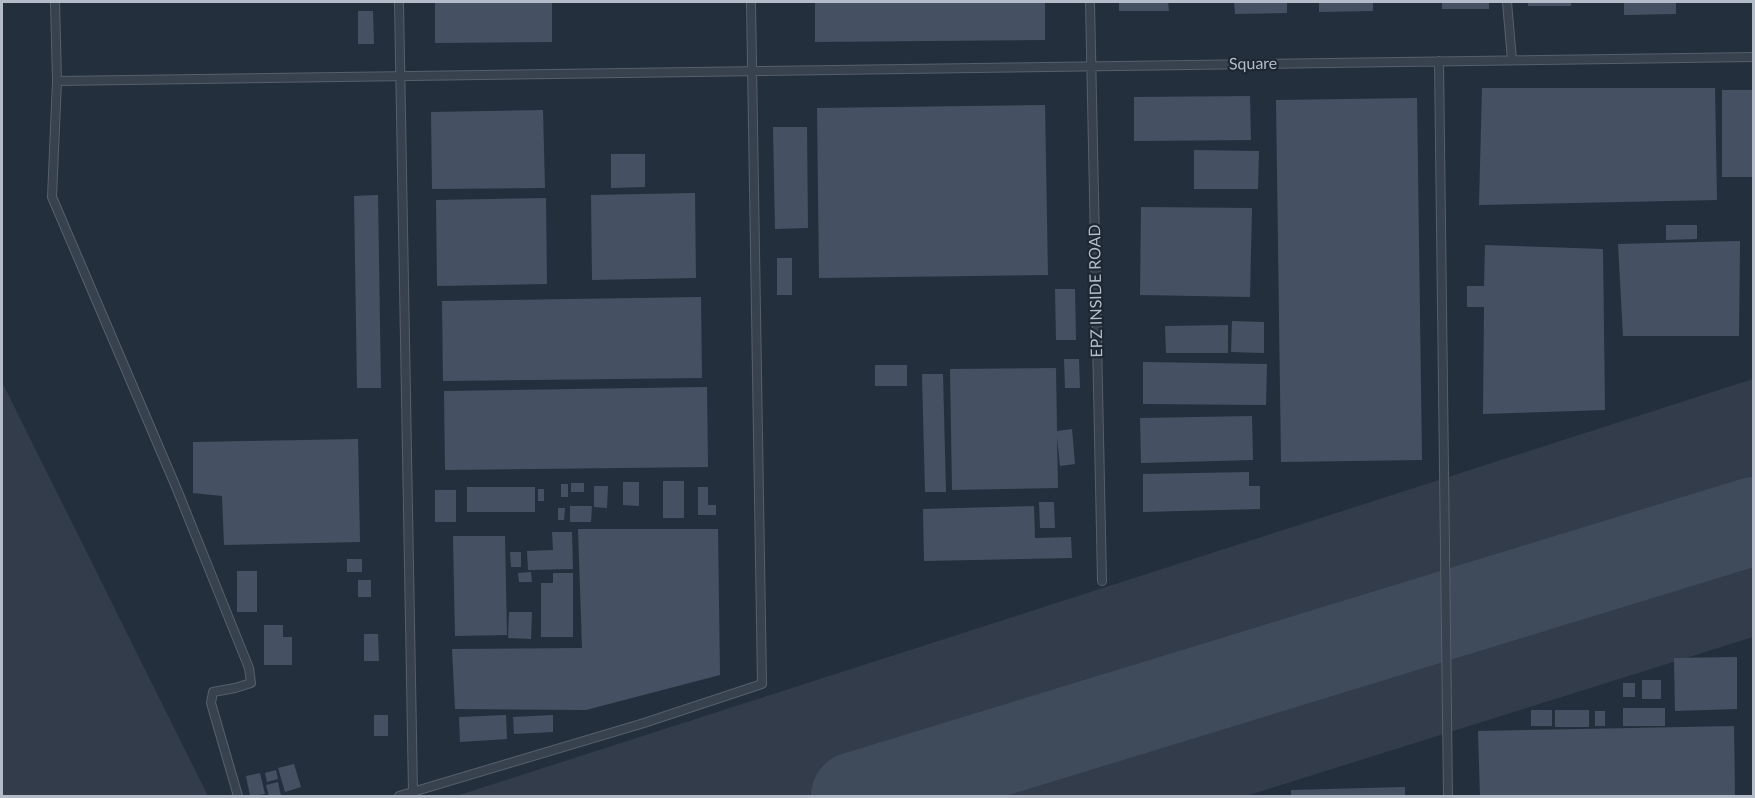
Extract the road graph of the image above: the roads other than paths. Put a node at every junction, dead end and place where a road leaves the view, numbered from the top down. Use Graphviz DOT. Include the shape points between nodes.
graph roads {
  1 [pos="55,2"];
  2 [pos="399,2"];
  3 [pos="751,2"];
  4 [pos="1090,2"];
  5 [pos="1507,2"];
  6 [pos="1754,57"];
  7 [pos="1512,60"];
  8 [pos="1439,61"];
  9 [pos="1092,66"];
  10 [pos="753,71"];
  11 [pos="400,76"];
  12 [pos="57,81"];
  13 [pos="1102,581"];
  14 [pos="413,792"];
  15 [pos="238,796"];
  16 [pos="399,796"];
  17 [pos="1448,796"];
  1 -- 12 [label="lane"];
  2 -- 11 [label="lane"];
  3 -- 10 [label="lane"];
  4 -- 9 [label="lane, EPZ INSIDE ROAD"];
  5 -- 7 [label="lane"];
  6 -- 7 [label="lane, Square"];
  7 -- 8 [label="lane, Square"];
  8 -- 9 [label="lane, Square"];
  8 -- 17 [label="lane"];
  9 -- 10 [label="lane, Square"];
  9 -- 13 [label="lane, EPZ INSIDE ROAD"];
  10 -- 11 [label="lane, Square"];
  10 -- 14 [label="lane" via="762,684"];
  11 -- 12 [label="lane, Square"];
  11 -- 14 [label="lane"];
  12 -- 15 [label="lane" via="52,197 249,668 251,683 213,692 211,703"];
  14 -- 16 [label="lane"];
}
